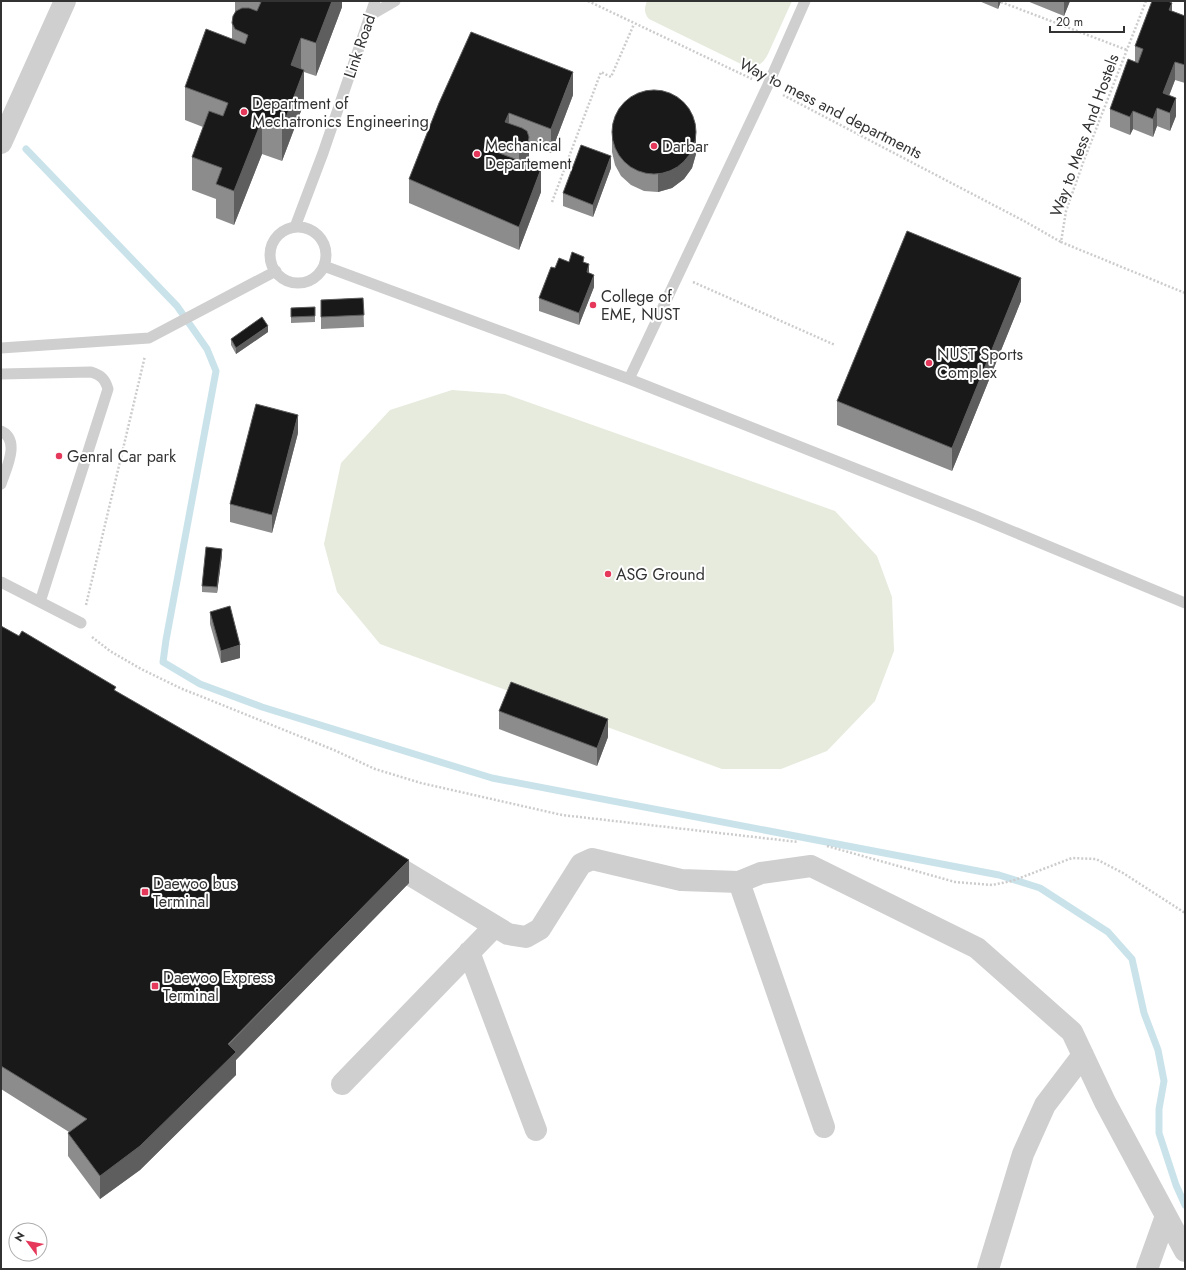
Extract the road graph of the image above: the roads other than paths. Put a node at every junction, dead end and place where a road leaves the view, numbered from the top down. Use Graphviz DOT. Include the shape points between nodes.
graph roads {
  1 [pos="65,1"];
  2 [pos="374,1"];
  3 [pos="395,1"];
  4 [pos="805,1"];
  5 [pos="369,16"];
  6 [pos="1,143"];
  7 [pos="295,228"];
  8 [pos="324,266"];
  9 [pos="276,272"];
  10 [pos="1,348"];
  11 [pos="1,374"];
  12 [pos="629,379"];
  13 [pos="1,431"];
  14 [pos="1,484"];
  15 [pos="1,582"];
  16 [pos="40,602"];
  17 [pos="1185,603"];
  18 [pos="81,623"];
  19 [pos="366,848"];
  20 [pos="739,882"];
  21 [pos="495,926"];
  22 [pos="469,952"];
  23 [pos="1083,1055"];
  24 [pos="342,1084"];
  25 [pos="824,1127"];
  26 [pos="536,1130"];
  27 [pos="1166,1216"];
  28 [pos="1185,1251"];
  29 [pos="988,1269"];
  30 [pos="1147,1269"];
  1 -- 6 [label="street"];
  2 -- 5 [label="lane, Link Road"];
  3 -- 5 [label="lane"];
  4 -- 12 [label="lane"];
  5 -- 7 [label="lane, Link Road"];
  7 -- 8 [label="lane" via="305,228 321,238 325,247"];
  7 -- 9 [label="lane" via="286,230 273,244 270,254"];
  8 -- 9 [label="lane" via="311,280 301,282 292,282"];
  8 -- 12 [label="lane"];
  9 -- 10 [label="lane" via="149,338"];
  11 -- 16 [label="lane" via="91,372 100,375 108,389"];
  12 -- 17 [label="lane" via="978,517"];
  13 -- 14 [label="lane" via="8,436 12,450"];
  15 -- 16 [label="lane"];
  16 -- 18 [label="lane"];
  19 -- 21 [label="street"];
  20 -- 21 [label="street" via="681,880 592,859 581,864 540,929 526,937 508,934"];
  20 -- 23 [label="street" via="761,873 811,866 977,948 1072,1032"];
  20 -- 25 [label="street"];
  21 -- 22 [label="street"];
  22 -- 24 [label="street"];
  22 -- 26 [label="street"];
  23 -- 27 [label="street"];
  23 -- 29 [label="street" via="1045,1105 1021,1161"];
  27 -- 28 [label="street"];
  27 -- 30 [label="street"];
}
